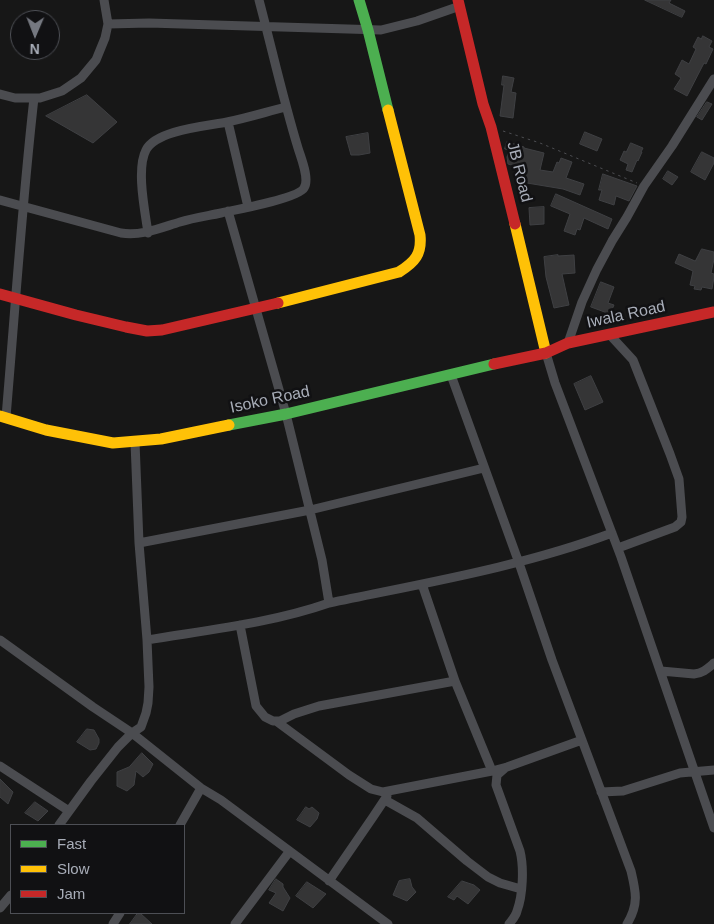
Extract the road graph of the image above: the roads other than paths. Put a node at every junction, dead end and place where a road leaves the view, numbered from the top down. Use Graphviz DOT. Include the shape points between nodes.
graph roads {
  1 [pos="104,0"];
  2 [pos="259,0"];
  3 [pos="359,0"];
  4 [pos="459,3"];
  5 [pos="108,24"];
  6 [pos="266,26"];
  7 [pos="368,30"];
  8 [pos="714,79"];
  9 [pos="0,94"];
  10 [pos="34,98"];
  11 [pos="286,108"];
  12 [pos="228,122"];
  13 [pos="0,200"];
  14 [pos="23,206"];
  15 [pos="248,207"];
  16 [pos="228,211"];
  17 [pos="148,232"];
  18 [pos="0,294"];
  19 [pos="15,298"];
  20 [pos="257,309"];
  21 [pos="714,312"];
  22 [pos="610,335"];
  23 [pos="568,343"];
  24 [pos="546,353"];
  25 [pos="451,375"];
  26 [pos="286,414"];
  27 [pos="3,416"];
  28 [pos="135,442"];
  29 [pos="484,468"];
  30 [pos="310,510"];
  31 [pos="612,534"];
  32 [pos="140,543"];
  33 [pos="618,548"];
  34 [pos="519,563"];
  35 [pos="422,584"];
  36 [pos="329,602"];
  37 [pos="240,625"];
  38 [pos="0,640"];
  39 [pos="147,640"];
  40 [pos="714,663"];
  41 [pos="661,672"];
  42 [pos="455,681"];
  43 [pos="276,721"];
  44 [pos="132,733"];
  45 [pos="582,740"];
  46 [pos="0,766"];
  47 [pos="507,767"];
  48 [pos="714,770"];
  49 [pos="492,771"];
  50 [pos="695,771"];
  51 [pos="201,788"];
  52 [pos="390,791"];
  53 [pos="601,792"];
  54 [pos="385,800"];
  55 [pos="69,811"];
  56 [pos="60,824"];
  57 [pos="181,824"];
  58 [pos="714,828"];
  59 [pos="289,852"];
  60 [pos="329,880"];
  61 [pos="521,889"];
  62 [pos="0,892"];
  63 [pos="10,896"];
  64 [pos="0,908"];
  65 [pos="235,924"];
  66 [pos="388,924"];
  67 [pos="509,924"];
  68 [pos="627,924"];
  1 -- 5 [label="street"];
  2 -- 6 [label="street"];
  3 -- 7 [label="street"];
  4 -- 7 [label="street" via="417,21"];
  4 -- 24 [label="street, JB Road"];
  5 -- 6 [label="street"];
  5 -- 10 [label="street" via="96,60 81,78 62,91"];
  6 -- 7 [label="street"];
  6 -- 11 [label="street"];
  7 -- 20 [label="street" via="416,217 418,255 410,266 399,272"];
  8 -- 23 [label="street" via="644,186 597,269"];
  9 -- 10 [label="street"];
  10 -- 14 [label="street"];
  11 -- 12 [label="street"];
  11 -- 15 [label="street" via="306,176 304,190"];
  12 -- 15 [label="street"];
  12 -- 17 [label="street" via="169,133 147,148 142,180"];
  13 -- 14 [label="street"];
  14 -- 17 [label="street" via="121,233"];
  14 -- 19 [label="street"];
  15 -- 16 [label="street"];
  16 -- 17 [label="street"];
  16 -- 20 [label="street"];
  18 -- 19 [label="street"];
  19 -- 20 [label="street" via="147,331"];
  19 -- 27 [label="street"];
  20 -- 26 [label="street"];
  21 -- 22 [label="street, Iwala Road"];
  22 -- 23 [label="street, Iwala Road"];
  22 -- 33 [label="street" via="633,360 679,479 682,517 675,527"];
  23 -- 24 [label="street, Iwala Road"];
  24 -- 25 [label="street, Isoko Road"];
  24 -- 31 [label="street"];
  25 -- 26 [label="street, Isoko Road"];
  25 -- 29 [label="street"];
  26 -- 28 [label="street, Isoko Road"];
  26 -- 30 [label="street"];
  27 -- 28 [label="street, Isoko Road" via="46,430 113,443"];
  28 -- 32 [label="street"];
  29 -- 30 [label="street"];
  29 -- 34 [label="street"];
  30 -- 32 [label="street"];
  30 -- 36 [label="street"];
  31 -- 33 [label="street"];
  31 -- 34 [label="street"];
  32 -- 39 [label="street"];
  33 -- 41 [label="street"];
  34 -- 35 [label="street"];
  34 -- 45 [label="street"];
  35 -- 36 [label="street"];
  35 -- 42 [label="street"];
  36 -- 37 [label="street"];
  37 -- 39 [label="street"];
  37 -- 43 [label="street" via="256,706 265,717"];
  38 -- 44 [label="street"];
  39 -- 44 [label="street" via="148,703 143,724"];
  40 -- 41 [label="street" via="699,674"];
  41 -- 50 [label="street"];
  42 -- 43 [label="street" via="319,706"];
  42 -- 49 [label="street"];
  43 -- 52 [label="street" via="349,776 377,791"];
  44 -- 51 [label="street"];
  44 -- 55 [label="street"];
  45 -- 47 [label="street"];
  45 -- 53 [label="street"];
  46 -- 55 [label="street"];
  47 -- 49 [label="street"];
  47 -- 61 [label="street" via="497,775 496,785 522,861"];
  48 -- 50 [label="street"];
  49 -- 52 [label="street"];
  50 -- 53 [label="street" via="623,790"];
  50 -- 58 [label="street"];
  51 -- 57 [label="street"];
  51 -- 59 [label="street"];
  52 -- 54 [label="street"];
  53 -- 68 [label="street" via="636,890 636,902"];
  54 -- 60 [label="street"];
  54 -- 61 [label="street" via="417,818 488,877"];
  55 -- 56 [label="street"];
  59 -- 60 [label="street"];
  59 -- 65 [label="street"];
  60 -- 66 [label="street"];
  61 -- 67 [label="street" via="518,909"];
  62 -- 63 [label="street"];
  63 -- 64 [label="street"];
}
